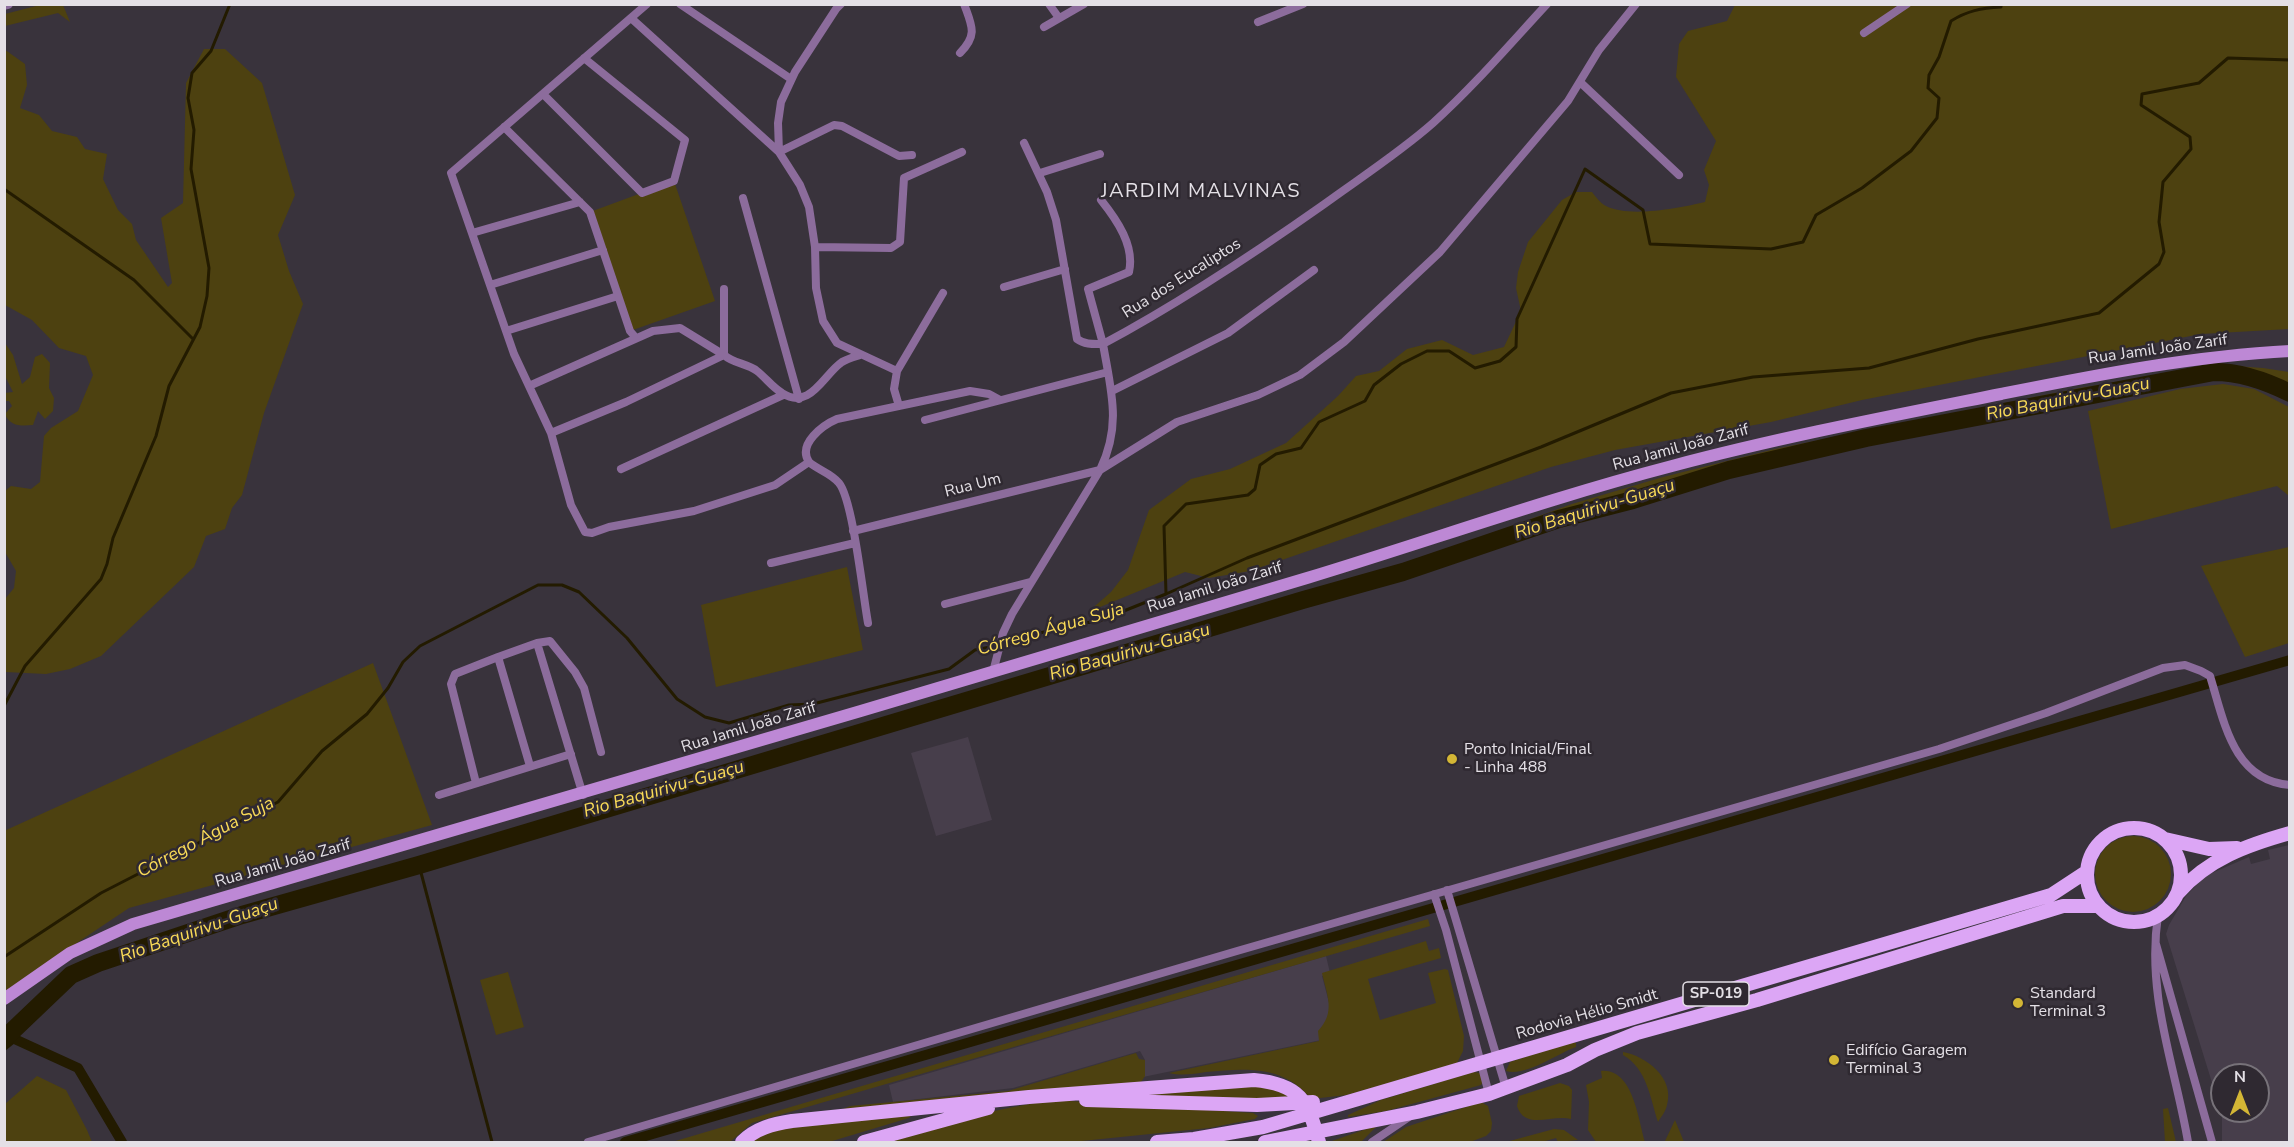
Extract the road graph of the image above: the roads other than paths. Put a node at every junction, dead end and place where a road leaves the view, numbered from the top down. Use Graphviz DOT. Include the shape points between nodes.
graph roads {
  1 [pos="647,4"];
  2 [pos="680,4"];
  3 [pos="841,4"];
  4 [pos="964,4"];
  5 [pos="1049,4"];
  6 [pos="1084,4"];
  7 [pos="1303,4"];
  8 [pos="1547,4"];
  9 [pos="1636,4"];
  10 [pos="1907,4"];
  11 [pos="631,18"];
  12 [pos="1059,18"];
  13 [pos="1258,22"];
  14 [pos="1044,27"];
  15 [pos="1864,33"];
  16 [pos="960,53"];
  17 [pos="584,58"];
  18 [pos="791,79"];
  19 [pos="1580,82"];
  20 [pos="543,94"];
  21 [pos="504,127"];
  22 [pos="1024,143"];
  23 [pos="779,152"];
  24 [pos="962,152"];
  25 [pos="1100,154"];
  26 [pos="912,155"];
  27 [pos="1040,173"];
  28 [pos="1679,175"];
  29 [pos="743,198"];
  30 [pos="1101,200"];
  31 [pos="580,202"];
  32 [pos="472,233"];
  33 [pos="815,247"];
  34 [pos="603,250"];
  35 [pos="1065,269"];
  36 [pos="1314,270"];
  37 [pos="490,285"];
  38 [pos="1004,287"];
  39 [pos="723,289"];
  40 [pos="943,293"];
  41 [pos="618,296"];
  42 [pos="506,331"];
  43 [pos="636,339"];
  44 [pos="1103,344"];
  45 [pos="2289,351"];
  46 [pos="724,355"];
  47 [pos="860,355"];
  48 [pos="897,371"];
  49 [pos="1108,372"];
  50 [pos="529,386"];
  51 [pos="1112,391"];
  52 [pos="783,394"];
  53 [pos="799,399"];
  54 [pos="1000,400"];
  55 [pos="898,406"];
  56 [pos="925,420"];
  57 [pos="550,434"];
  58 [pos="809,462"];
  59 [pos="621,469"];
  60 [pos="1100,470"];
  61 [pos="853,531"];
  62 [pos="855,543"];
  63 [pos="771,563"];
  64 [pos="1030,582"];
  65 [pos="945,604"];
  66 [pos="868,623"];
  67 [pos="537,643"];
  68 [pos="498,657"];
  69 [pos="993,672"];
  70 [pos="601,752"];
  71 [pos="571,754"];
  72 [pos="530,766"];
  73 [pos="476,783"];
  74 [pos="2289,784"];
  75 [pos="439,795"];
  76 [pos="583,795"];
  77 [pos="2289,833"];
  78 [pos="2165,839"];
  79 [pos="2242,847"];
  80 [pos="2086,872"];
  81 [pos="1434,894"];
  82 [pos="1449,894"];
  83 [pos="2177,895"];
  84 [pos="2098,906"];
  85 [pos="2158,915"];
  86 [pos="2155,939"];
  87 [pos="4,999"];
  88 [pos="1499,1059"];
  89 [pos="1482,1064"];
  90 [pos="1506,1088"];
  91 [pos="1489,1094"];
  92 [pos="1029,1097"];
  93 [pos="1348,1100"];
  94 [pos="1417,1112"];
  95 [pos="1266,1142"];
  96 [pos="588,1143"];
  97 [pos="742,1143"];
  98 [pos="864,1143"];
  99 [pos="1157,1143"];
  100 [pos="1319,1143"];
  101 [pos="1372,1143"];
  102 [pos="2188,1143"];
  103 [pos="2212,1143"];
  1 -- 11 [label="street"];
  2 -- 18 [label="street"];
  3 -- 18 [label="street"];
  4 -- 16 [label="street" via="973,32"];
  5 -- 12 [label="street"];
  6 -- 12 [label="street"];
  7 -- 13 [label="street"];
  8 -- 44 [label="street, Rua dos Eucaliptos" via="1472,86 1407,144 1199,289"];
  9 -- 19 [label="street" via="1613,30"];
  10 -- 15 [label="street"];
  11 -- 17 [label="street"];
  11 -- 23 [label="street"];
  12 -- 14 [label="street"];
  17 -- 20 [label="street"];
  17 -- 20 [label="street" via="685,140 674,181 642,193"];
  18 -- 23 [label="street" via="779,112"];
  19 -- 28 [label="street"];
  19 -- 60 [label="street" via="1440,252 1344,342 1299,375 1258,395 1177,422"];
  20 -- 21 [label="street"];
  21 -- 31 [label="street"];
  21 -- 32 [label="street" via="451,173"];
  22 -- 27 [label="street"];
  23 -- 26 [label="street" via="834,126 842,126 899,156"];
  23 -- 33 [label="street" via="809,207"];
  24 -- 33 [label="street" via="904,178 897,246"];
  25 -- 27 [label="street"];
  27 -- 35 [label="street" via="1056,220"];
  29 -- 53 [label="street"];
  30 -- 44 [label="street" via="1117,221 1131,264 1129,273 1088,289"];
  31 -- 32 [label="street"];
  31 -- 34 [label="street" via="590,212"];
  32 -- 37 [label="street"];
  33 -- 47 [label="street" via="816,288 824,321 837,344"];
  34 -- 37 [label="street"];
  34 -- 41 [label="street"];
  35 -- 38 [label="street"];
  35 -- 44 [label="street" via="1077,339"];
  36 -- 51 [label="street" via="1228,333"];
  37 -- 42 [label="street"];
  39 -- 46 [label="street"];
  40 -- 48 [label="street"];
  41 -- 42 [label="street"];
  41 -- 43 [label="street"];
  42 -- 50 [label="street"];
  43 -- 46 [label="street" via="653,331 680,328"];
  43 -- 50 [label="street"];
  44 -- 49 [label="street"];
  45 -- 69 [label="main road, Rua Jamil João Zarif" via="2131,368 1700,459"];
  46 -- 52 [label="street" via="731,362 757,371"];
  46 -- 57 [label="street"];
  47 -- 48 [label="street"];
  47 -- 53 [label="street" via="843,362 813,392"];
  48 -- 55 [label="street" via="894,389"];
  49 -- 51 [label="street"];
  49 -- 54 [label="street"];
  50 -- 57 [label="street"];
  51 -- 60 [label="street" via="1111,445"];
  52 -- 53 [label="street"];
  52 -- 59 [label="street"];
  54 -- 55 [label="street" via="970,392"];
  54 -- 56 [label="street"];
  55 -- 58 [label="street" via="837,418 821,427 807,446"];
  57 -- 58 [label="street" via="571,505 585,532 592,533 704,508 775,485"];
  58 -- 61 [label="street" via="838,481"];
  60 -- 61 [label="street, Rua Um"];
  60 -- 64 [label="street"];
  61 -- 62 [label="street"];
  62 -- 63 [label="street"];
  62 -- 66 [label="street"];
  64 -- 65 [label="street"];
  64 -- 69 [label="street" via="1003,633"];
  67 -- 68 [label="street"];
  67 -- 70 [label="street" via="550,641 575,672 584,688"];
  67 -- 71 [label="street"];
  68 -- 72 [label="street"];
  68 -- 73 [label="street" via="455,674 451,684"];
  69 -- 76 [label="main road, Rua Jamil João Zarif"];
  71 -- 72 [label="street"];
  71 -- 76 [label="street"];
  72 -- 73 [label="street"];
  73 -- 75 [label="street"];
  74 -- 82 [label="street" via="2261,778 2244,762 2229,735 2210,676 2185,665 2163,668 1939,749"];
  76 -- 87 [label="main road, Rua Jamil João Zarif" via="133,924 70,953"];
  77 -- 79 [label="main road"];
  78 -- 79 [label="main road" via="2209,849"];
  78 -- 80 [label="main road" via="2145,829 2122,829 2109,834 2097,844"];
  78 -- 83 [label="main road" via="2180,865"];
  79 -- 83 [label="main road" via="2199,872"];
  80 -- 84 [label="main road" via="2089,890"];
  80 -- 88 [label="main road, Rodovia Hélio Smidt / SP-019" via="2051,895"];
  81 -- 82 [label="street"];
  81 -- 89 [label="street"];
  81 -- 96 [label="street"];
  82 -- 88 [label="street"];
  83 -- 85 [label="main road"];
  84 -- 85 [label="main road, SP-019" via="2126,921 2137,922"];
  84 -- 90 [label="main road, Rodovia Hélio Smidt / SP-019" via="2063,906 1637,1033"];
  85 -- 86 [label="street"];
  86 -- 102 [label="street" via="2160,1019"];
  86 -- 103 [label="street"];
  88 -- 89 [label="main road, Rodovia Hélio Smidt / SP-019"];
  88 -- 90 [label="street"];
  89 -- 91 [label="street"];
  89 -- 93 [label="main road, Rodovia Hélio Smidt / SP-019"];
  90 -- 91 [label="main road, Rodovia Hélio Smidt / SP-019"];
  91 -- 94 [label="main road, Rodovia Hélio Smidt / SP-019"];
  92 -- 93 [label="main road" via="1257,1105"];
  92 -- 97 [label="main road" via="781,1123 755,1132"];
  92 -- 98 [label="main road"];
  92 -- 100 [label="main road" via="1265,1081 1294,1090 1302,1098"];
  93 -- 99 [label="main road, Rodovia Hélio Smidt / SP-019" via="1263,1127"];
  94 -- 95 [label="main road, Rodovia Hélio Smidt / SP-019"];
  94 -- 101 [label="street"];
}
